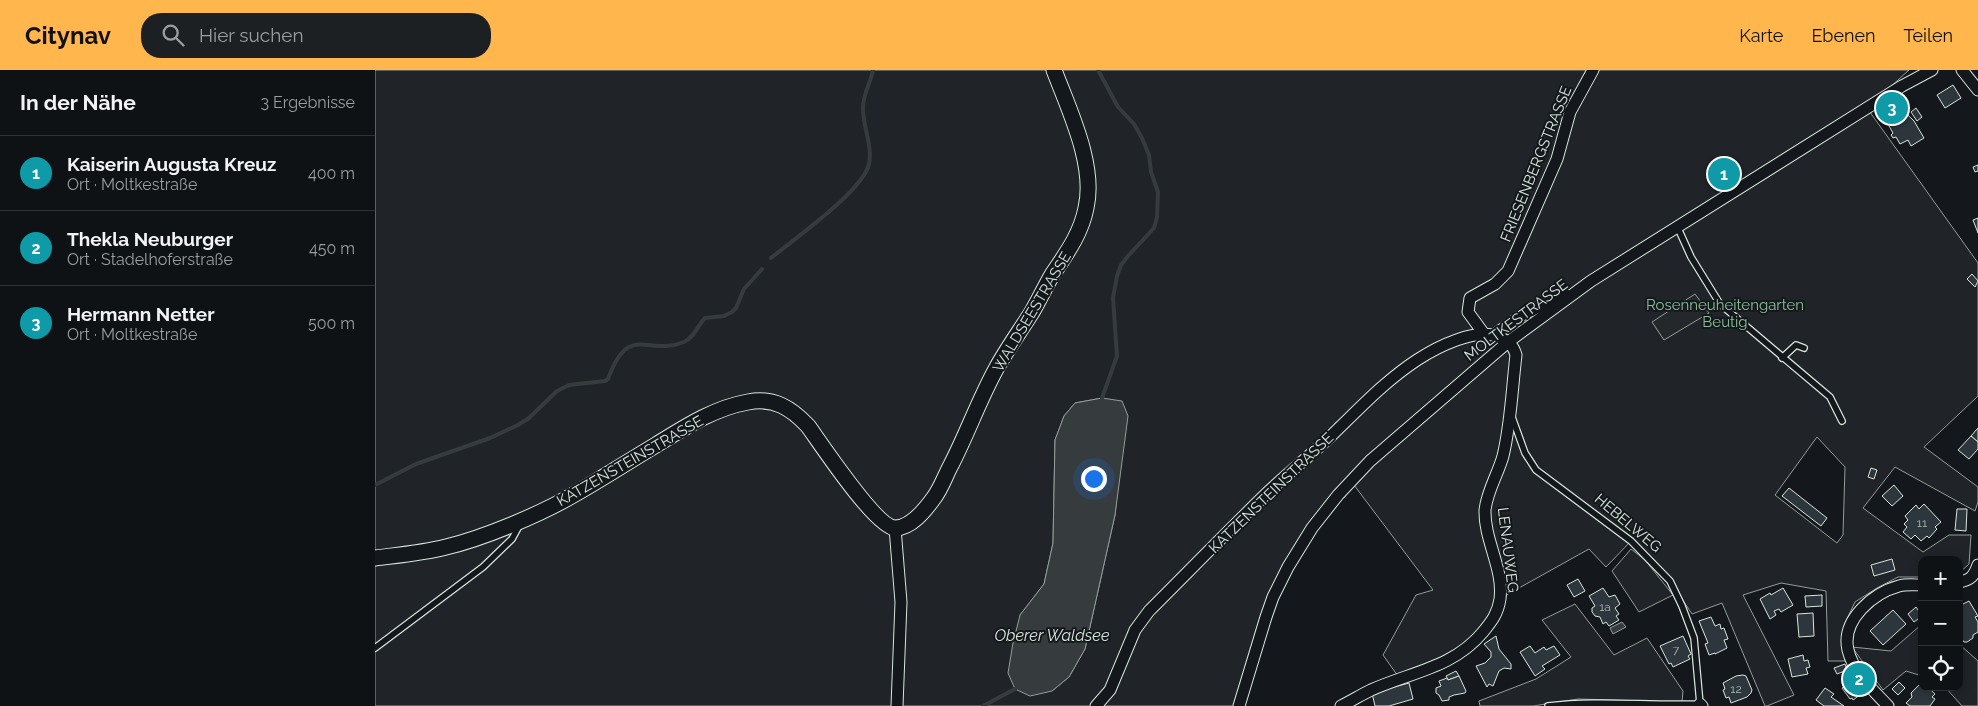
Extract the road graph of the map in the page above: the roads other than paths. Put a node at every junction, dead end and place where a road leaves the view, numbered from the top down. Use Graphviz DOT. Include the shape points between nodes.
graph roads {
  1 [pos="1054,70"];
  2 [pos="1593,70"];
  3 [pos="1932,70"];
  4 [pos="1962,70"];
  5 [pos="1978,90"];
  6 [pos="1677,226"];
  7 [pos="1591,281"];
  8 [pos="1489,335"];
  9 [pos="1508,342"];
  10 [pos="1804,348"];
  11 [pos="1783,358"];
  12 [pos="1510,413"];
  13 [pos="1842,421"];
  14 [pos="1503,456"];
  15 [pos="523,519"];
  16 [pos="895,528"];
  17 [pos="375,558"];
  18 [pos="1978,565"];
  19 [pos="1963,581"];
  20 [pos="1918,585"];
  21 [pos="375,648"];
  22 [pos="1650,705"];
  23 [pos="1701,705"];
  24 [pos="897,706"];
  25 [pos="1096,706"];
  26 [pos="1239,706"];
  27 [pos="1341,706"];
  28 [pos="1548,706"];
  29 [pos="1888,706"];
  1 -- 16 [label="street, WALDSEESTRASSE" via="1080,140 1088,189 1087,208 1076,239 999,365 934,498 916,519"];
  2 -- 8 [label="street, FRIESENBERGSTRASSE" via="1570,112 1557,159 1508,270 1495,284 1470,298 1467,312"];
  3 -- 6 [label="street, MOLTKESTRASSE"];
  4 -- 5 [label="street"];
  6 -- 7 [label="street, MOLTKESTRASSE"];
  6 -- 11 [label="lane" via="1713,296"];
  7 -- 8 [label="street, KATZENSTEINSTRASSE"];
  7 -- 9 [label="street, MOLTKESTRASSE"];
  8 -- 9 [label="street"];
  8 -- 25 [label="street, KATZENSTEINSTRASSE" via="1458,339 1418,359 1381,386 1268,492 1149,611 1135,630 1110,690"];
  9 -- 12 [label="street, HEBELWEG" via="1516,355"];
  9 -- 26 [label="street, MOLTKESTRASSE" via="1370,461 1337,495 1312,528 1273,597"];
  10 -- 11 [label="lane" via="1796,346"];
  11 -- 13 [label="lane" via="1829,397"];
  12 -- 14 [label="street, HEBELWEG"];
  12 -- 23 [label="lane, HEBELWEG" via="1525,453 1536,470 1631,541 1670,581 1694,638"];
  14 -- 27 [label="street, LENAUWEG" via="1485,511 1499,576 1497,616 1472,646 1460,654 1371,690"];
  15 -- 16 [label="street, KATZENSTEINSTRASSE" via="573,496 691,423 729,407 758,400 777,403 796,414 870,508 887,525"];
  15 -- 17 [label="street, KATZENSTEINSTRASSE" via="447,547"];
  15 -- 21 [label="lane" via="512,540 483,567"];
  16 -- 24 [label="street" via="901,602"];
  18 -- 19 [label="street" via="1975,575"];
  20 -- 29 [label="street" via="1900,585 1880,593 1859,610 1848,633 1847,649 1853,663"];
  22 -- 23 [label="lane, HEBELWEG"];
  22 -- 28 [label="lane, HEBELWEG" via="1581,702"];
}
